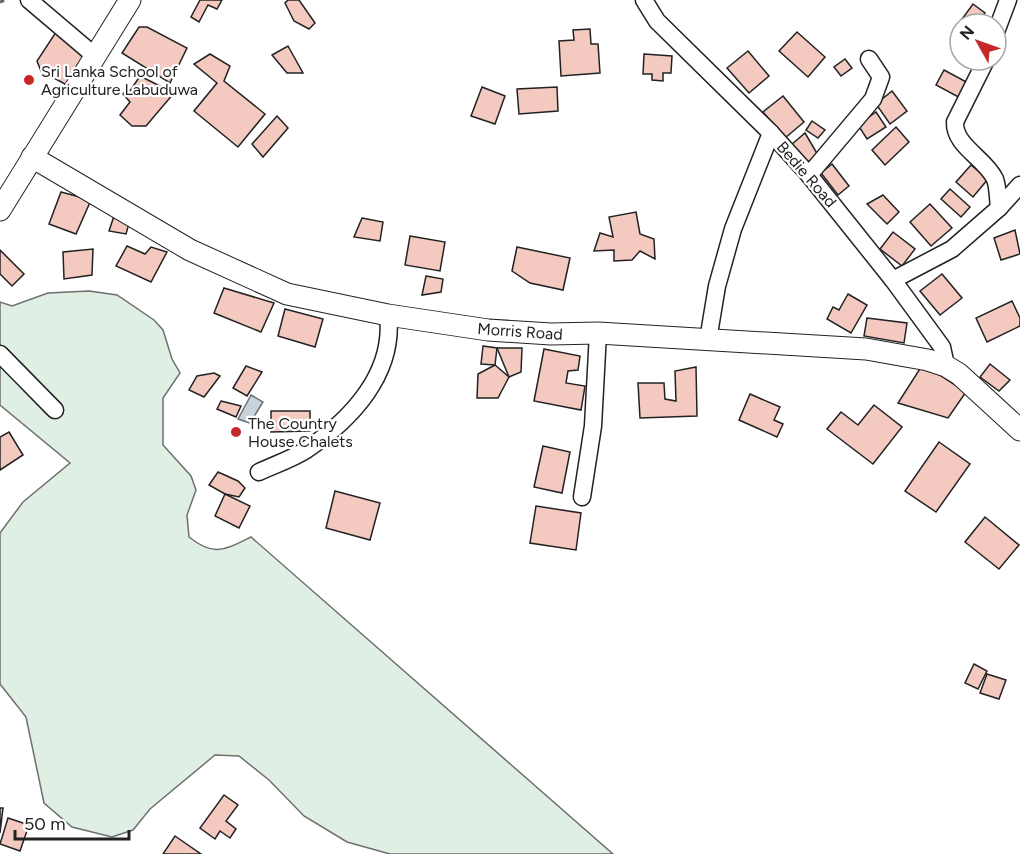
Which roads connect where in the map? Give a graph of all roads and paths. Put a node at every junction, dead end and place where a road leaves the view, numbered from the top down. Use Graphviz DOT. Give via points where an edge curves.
graph roads {
  1 [pos="5,0"];
  2 [pos="29,0"];
  3 [pos="130,0"];
  4 [pos="644,0"];
  5 [pos="0,2"];
  6 [pos="95,56"];
  7 [pos="869,59"];
  8 [pos="980,72"];
  9 [pos="771,133"];
  10 [pos="32,157"];
  11 [pos="809,175"];
  12 [pos="1020,185"];
  13 [pos="999,208"];
  14 [pos="0,210"];
  15 [pos="893,279"];
  16 [pos="388,315"];
  17 [pos="598,333"];
  18 [pos="708,339"];
  19 [pos="0,354"];
  20 [pos="946,366"];
  21 [pos="55,410"];
  22 [pos="1020,430"];
  23 [pos="259,472"];
  24 [pos="582,497"];
  1 -- 5 [label="path"];
  2 -- 6 [label="street"];
  3 -- 6 [label="main road"];
  4 -- 9 [label="street, Bedie Road" via="657,21"];
  6 -- 10 [label="main road"];
  7 -- 11 [label="street" via="882,77 873,99"];
  8 -- 13 [label="street" via="955,122 954,132 982,159 995,180"];
  9 -- 11 [label="street, Bedie Road"];
  9 -- 18 [label="street" via="733,229"];
  10 -- 14 [label="main road"];
  10 -- 16 [label="main road, Morris Road" via="225,268 287,294"];
  11 -- 15 [label="street, Bedie Road"];
  12 -- 13 [label="street"];
  13 -- 15 [label="street" via="952,249"];
  15 -- 20 [label="street, Bedie Road" via="942,347"];
  16 -- 17 [label="main road, Morris Road" via="488,330"];
  16 -- 23 [label="street" via="384,362 372,389 305,450"];
  17 -- 18 [label="main road, Morris Road"];
  17 -- 24 [label="street" via="593,426"];
  18 -- 20 [label="main road, Morris Road" via="866,349"];
  19 -- 21 [label="street"];
  20 -- 22 [label="main road, Morris Road"];
}
